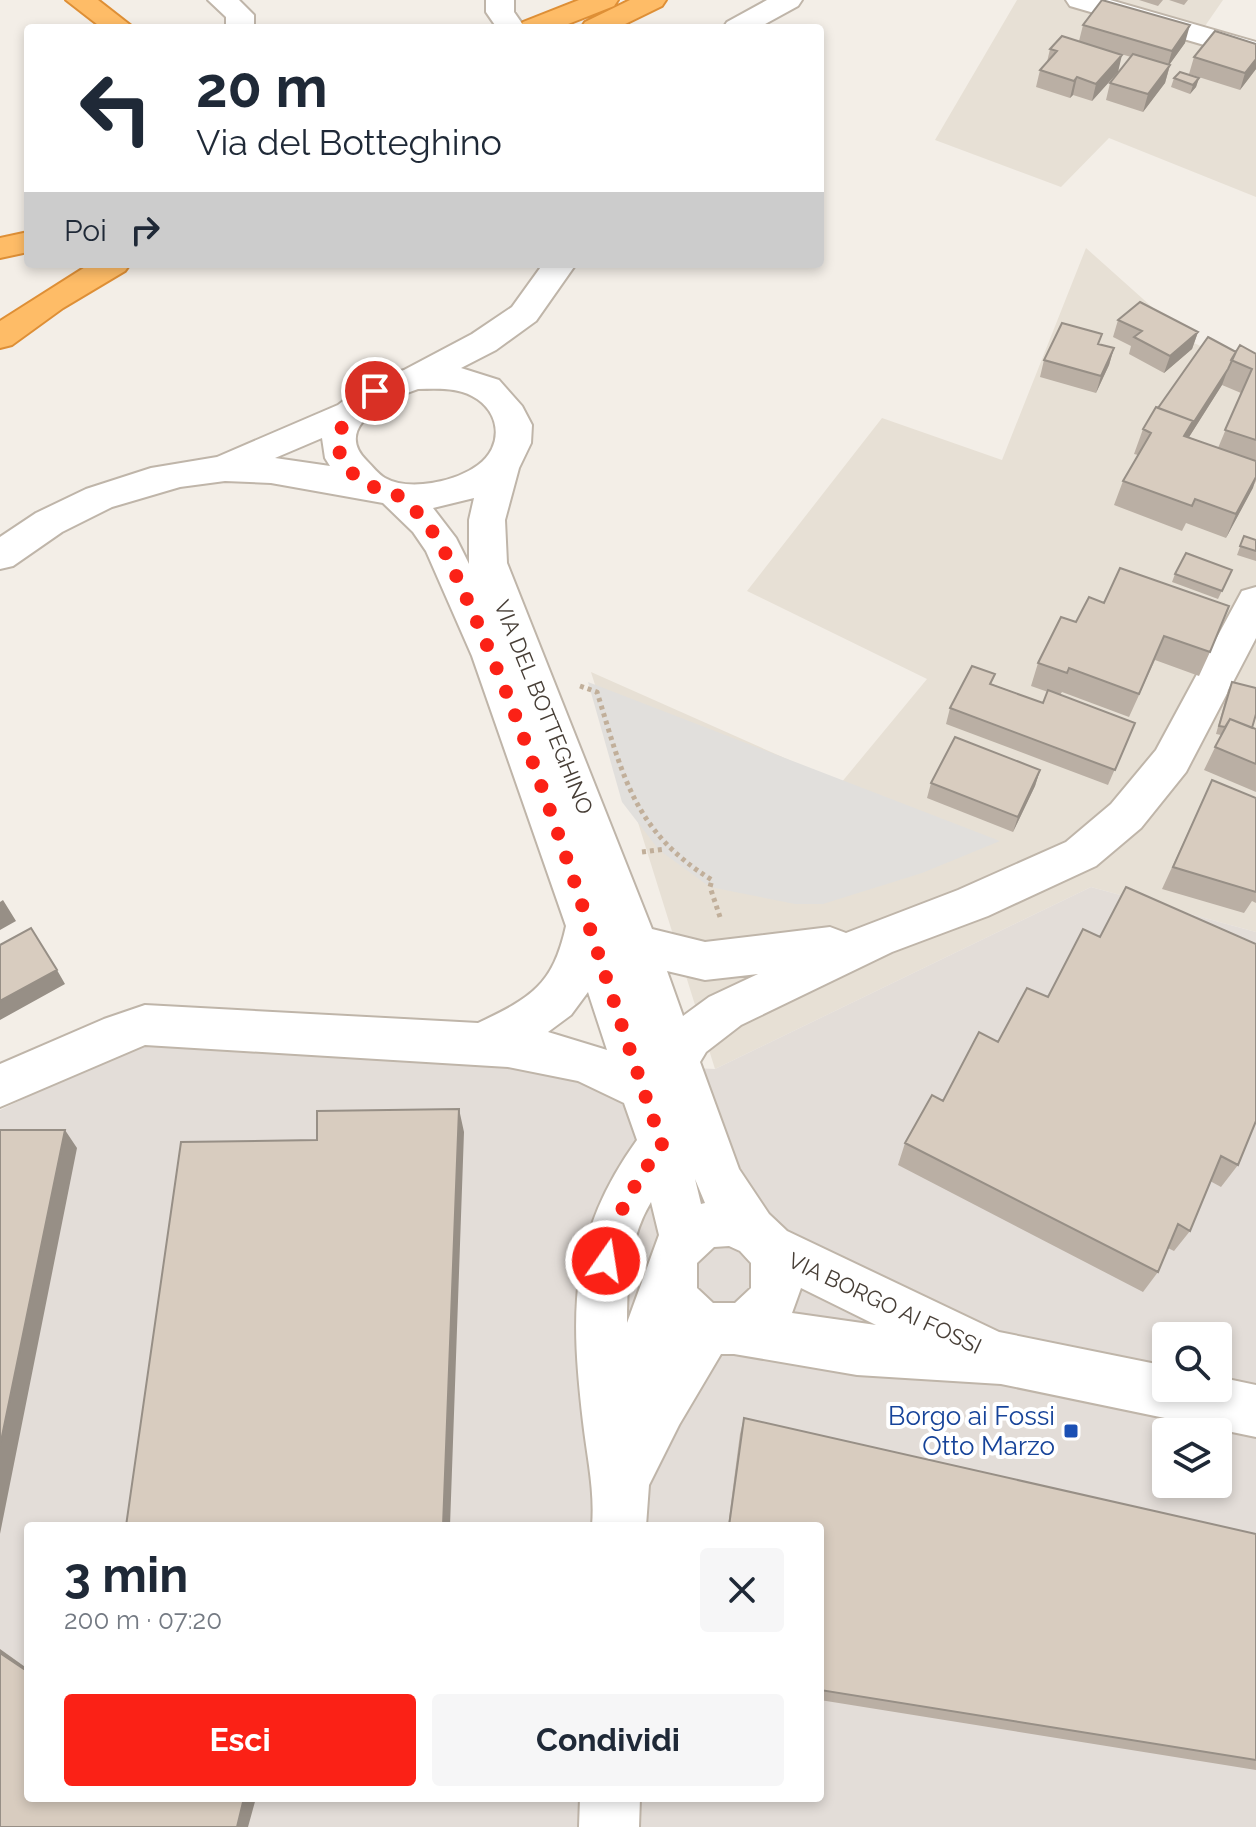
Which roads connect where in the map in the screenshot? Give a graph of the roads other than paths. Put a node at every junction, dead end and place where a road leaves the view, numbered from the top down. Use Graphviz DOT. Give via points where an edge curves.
graph roads {
  1 [pos="80,0"];
  2 [pos="222,0"];
  3 [pos="652,0"];
  4 [pos="788,0"];
  5 [pos="1080,0"];
  6 [pos="599,10"];
  7 [pos="514,18"];
  8 [pos="114,24"];
  9 [pos="240,24"];
  10 [pos="566,24"];
  11 [pos="744,24"];
  12 [pos="1256,51"];
  13 [pos="24,230"];
  14 [pos="0,236"];
  15 [pos="24,243"];
  16 [pos="0,248"];
  17 [pos="107,268"];
  18 [pos="557,268"];
  19 [pos="524,314"];
  20 [pos="0,337"];
  21 [pos="414,378"];
  22 [pos="508,409"];
  23 [pos="347,414"];
  24 [pos="501,466"];
  25 [pos="214,470"];
  26 [pos="383,490"];
  27 [pos="0,556"];
  28 [pos="1256,601"];
  29 [pos="589,923"];
  30 [pos="876,939"];
  31 [pos="636,944"];
  32 [pos="481,1043"];
  33 [pos="676,1059"];
  34 [pos="0,1086"];
  35 [pos="643,1089"];
  36 [pos="662,1144"];
  37 [pos="761,1240"];
  38 [pos="677,1259"];
  39 [pos="722,1328"];
  40 [pos="1001,1358"];
  41 [pos="1256,1411"];
  42 [pos="619,1509"];
  43 [pos="610,1802"];
  44 [pos="609,1827"];
  1 -- 8 [label="highway"];
  2 -- 9 [label="street" via="240,15"];
  3 -- 6 [label="highway"];
  4 -- 11 [label="street"];
  5 -- 12 [label="street"];
  6 -- 7 [label="highway"];
  6 -- 10 [label="highway"];
  13 -- 14 [label="highway"];
  15 -- 16 [label="highway"];
  17 -- 20 [label="highway"];
  18 -- 19 [label="street"];
  19 -- 21 [label="street" via="484,342"];
  19 -- 22 [label="street, VIA DEL BOTTEGHINO" via="509,360"];
  21 -- 22 [label="street" via="470,382"];
  21 -- 23 [label="street" via="375,391"];
  22 -- 24 [label="street, VIA DEL BOTTEGHINO" via="515,438"];
  23 -- 25 [label="street"];
  23 -- 26 [label="street, VIA DEL BOTTEGHINO" via="340,429 340,453 350,471"];
  24 -- 26 [label="street" via="454,492 432,496"];
  24 -- 31 [label="street, VIA DEL BOTTEGHINO" via="487,520 488,563"];
  25 -- 26 [label="street" via="275,472"];
  25 -- 27 [label="street" via="95,497"];
  26 -- 29 [label="street, VIA DEL BOTTEGHINO" via="426,523 443,547 492,656"];
  28 -- 30 [label="street" via="1171,761 1126,816 1081,854"];
  29 -- 32 [label="street" via="582,960 566,991 527,1022"];
  29 -- 35 [label="street, VIA DEL BOTTEGHINO"];
  30 -- 31 [label="street" via="705,961"];
  30 -- 33 [label="street" via="725,1011 690,1038"];
  31 -- 33 [label="street, VIA DEL BOTTEGHINO"];
  32 -- 34 [label="street" via="145,1025"];
  32 -- 35 [label="street" via="583,1060"];
  33 -- 37 [label="street, VIA DEL BOTTEGHINO" via="721,1184"];
  35 -- 36 [label="street, VIA DEL BOTTEGHINO"];
  36 -- 38 [label="street, VIA DEL BOTTEGHINO"];
  36 -- 42 [label="street" via="622,1206 606,1261 603,1380"];
  37 -- 38 [label="street" via="729,1225 709,1226"];
  37 -- 39 [label="street" via="778,1267 773,1301 756,1320"];
  37 -- 40 [label="street, VIA BORGO AI FOSSI"];
  38 -- 39 [label="street" via="683,1309"];
  38 -- 42 [label="street" via="629,1395"];
  39 -- 40 [label="street, VIA BORGO AI FOSSI" via="857,1349"];
  39 -- 42 [label="street" via="660,1406"];
  40 -- 41 [label="street, VIA BORGO AI FOSSI"];
  43 -- 44 [label="street"];
}
